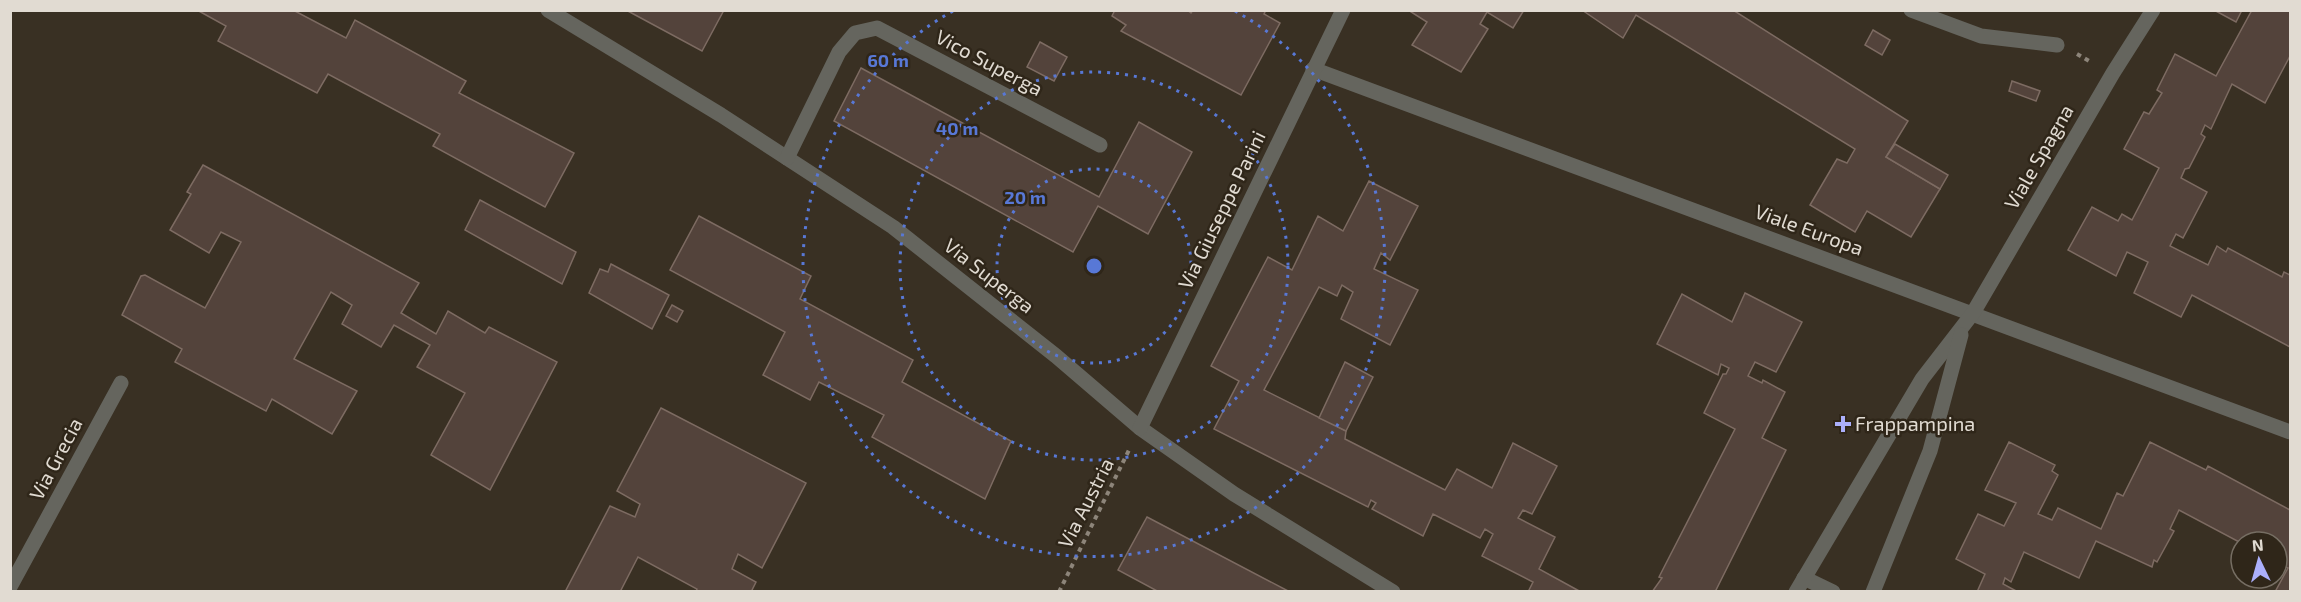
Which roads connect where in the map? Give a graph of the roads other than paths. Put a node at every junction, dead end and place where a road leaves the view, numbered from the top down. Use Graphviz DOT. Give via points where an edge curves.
graph roads {
  1 [pos="548,10"];
  2 [pos="1342,10"];
  3 [pos="1911,10"];
  4 [pos="2153,10"];
  5 [pos="2057,45"];
  6 [pos="1313,69"];
  7 [pos="1100,145"];
  8 [pos="787,158"];
  9 [pos="1973,313"];
  10 [pos="1964,326"];
  11 [pos="121,383"];
  12 [pos="1140,428"];
  13 [pos="2290,432"];
  14 [pos="1800,585"];
  15 [pos="10,587"];
  16 [pos="1393,591"];
  17 [pos="1833,591"];
  18 [pos="1873,591"];
  1 -- 8 [label="street, Via Superga"];
  2 -- 6 [label="street, Via Giuseppe Parini"];
  3 -- 5 [label="street" via="1981,36"];
  4 -- 9 [label="street, Viale Spagna"];
  6 -- 9 [label="street, Viale Europa"];
  6 -- 12 [label="street, Via Giuseppe Parini"];
  7 -- 8 [label="street, Vico Superga" via="878,28 855,33 839,52"];
  8 -- 12 [label="street, Via Superga" via="893,227"];
  9 -- 10 [label="street, Viale Spagna"];
  9 -- 13 [label="street, Viale Europa"];
  10 -- 14 [label="street, Viale Spagna" via="1922,380"];
  10 -- 18 [label="street, Viale Spagna" via="1930,451"];
  11 -- 15 [label="street, Via Grecia"];
  12 -- 16 [label="street, Via Superga" via="1234,494"];
  14 -- 17 [label="street, Viale Spagna"];
}
